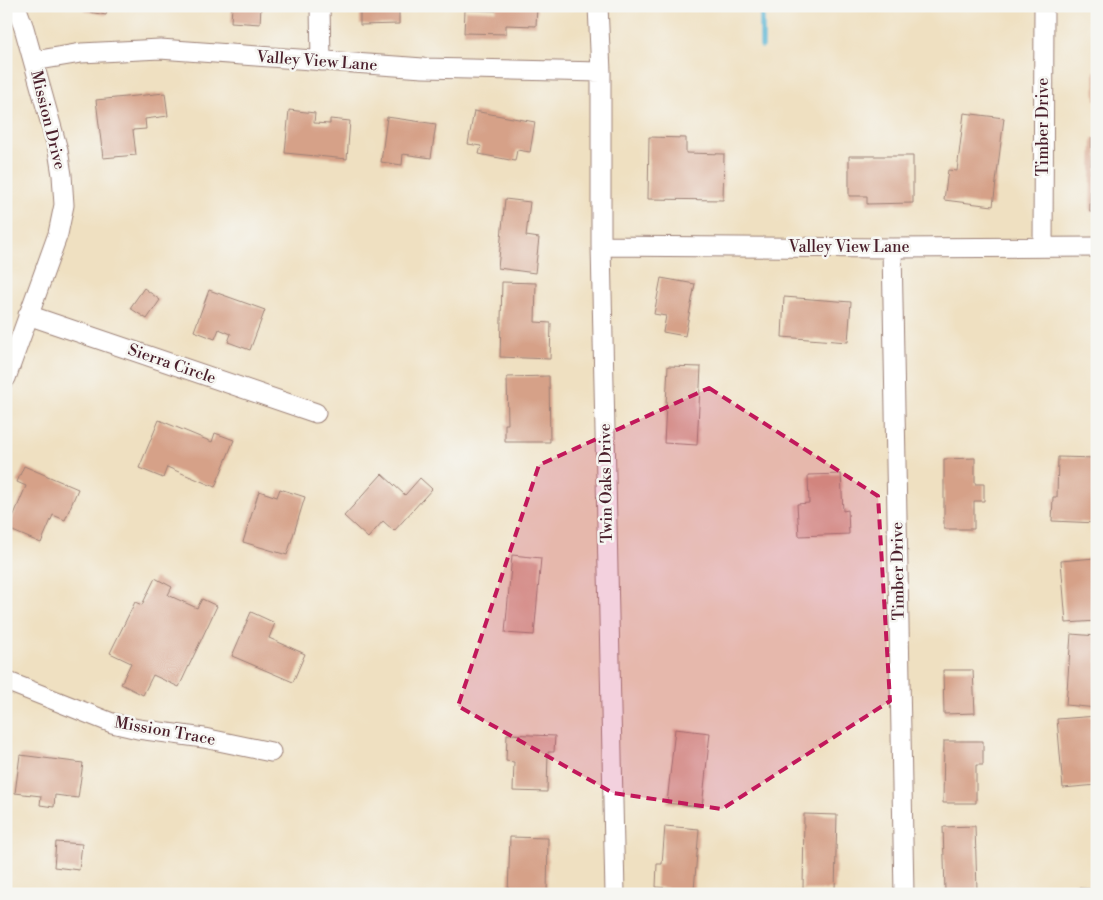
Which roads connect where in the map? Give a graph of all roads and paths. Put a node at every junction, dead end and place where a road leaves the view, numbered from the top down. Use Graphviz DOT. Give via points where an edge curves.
graph roads {
  1 [pos="16,6"];
  2 [pos="320,6"];
  3 [pos="598,6"];
  4 [pos="1044,6"];
  5 [pos="34,61"];
  6 [pos="321,61"];
  7 [pos="601,72"];
  8 [pos="601,246"];
  9 [pos="1097,247"];
  10 [pos="892,248"];
  11 [pos="1043,248"];
  12 [pos="28,315"];
  13 [pos="6,378"];
  14 [pos="316,413"];
  15 [pos="6,682"];
  16 [pos="271,752"];
  17 [pos="615,894"];
  18 [pos="904,894"];
  1 -- 5 [label="street, Mission Drive"];
  2 -- 6 [label="street"];
  3 -- 7 [label="street, Twin Oaks Drive"];
  4 -- 11 [label="street, Timber Drive"];
  5 -- 6 [label="street, Valley View Lane" via="81,53 160,50"];
  5 -- 12 [label="street, Mission Drive" via="58,150 64,205 58,234"];
  6 -- 7 [label="street, Valley View Lane" via="423,68"];
  7 -- 8 [label="street, Twin Oaks Drive"];
  8 -- 10 [label="street, Valley View Lane"];
  8 -- 17 [label="street, Twin Oaks Drive"];
  9 -- 11 [label="street, Valley View Lane"];
  10 -- 11 [label="street, Valley View Lane"];
  10 -- 18 [label="street, Timber Drive"];
  12 -- 13 [label="street, Mission Drive"];
  12 -- 14 [label="street, Sierra Circle"];
  15 -- 16 [label="street, Mission Trace" via="112,723"];
}
